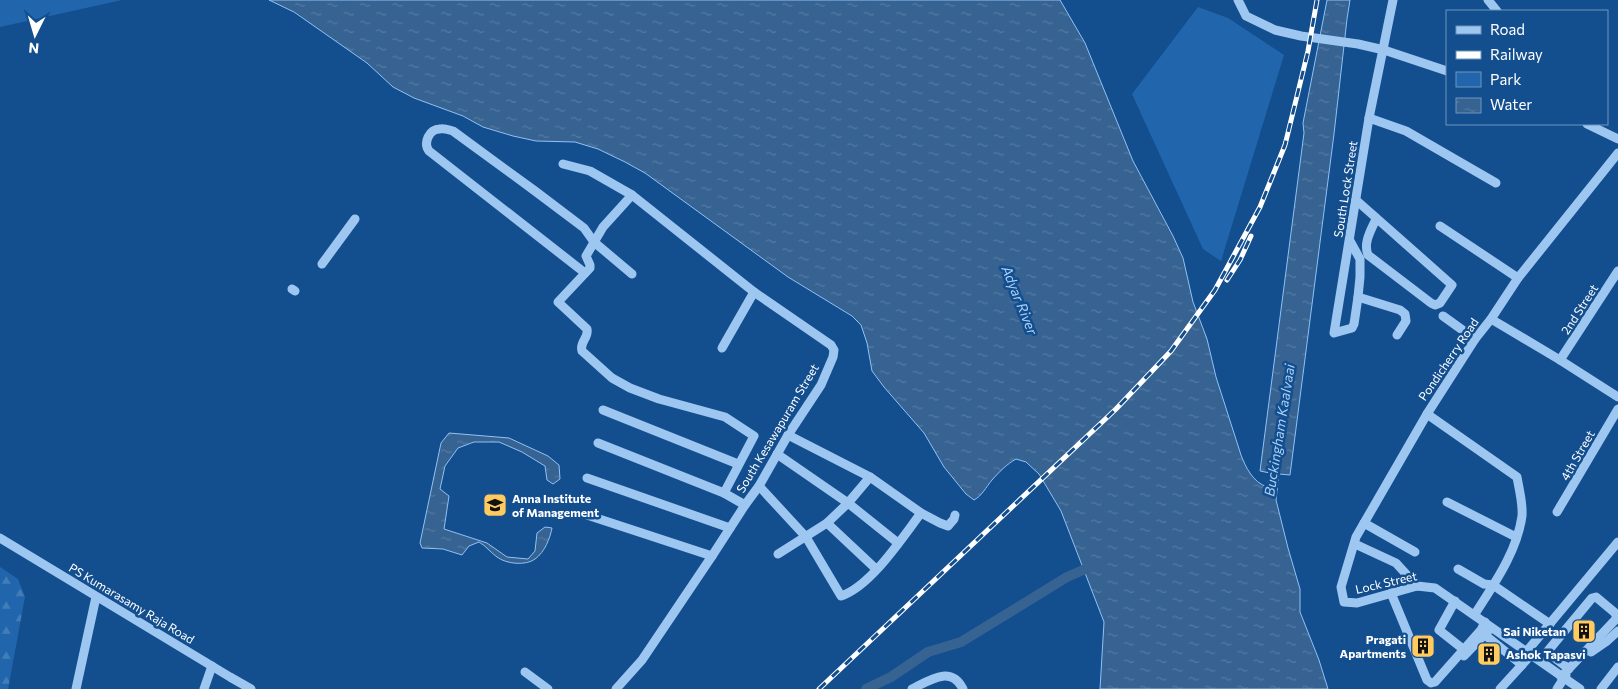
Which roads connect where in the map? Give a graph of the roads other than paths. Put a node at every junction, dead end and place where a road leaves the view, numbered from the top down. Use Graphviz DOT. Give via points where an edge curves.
graph roads {
  1 [pos="1238,0"];
  2 [pos="1393,0"];
  3 [pos="1488,0"];
  4 [pos="1496,10"];
  5 [pos="1384,50"];
  6 [pos="1446,72"];
  7 [pos="1369,118"];
  8 [pos="1589,125"];
  9 [pos="1618,139"];
  10 [pos="1618,153"];
  11 [pos="563,164"];
  12 [pos="1496,183"];
  13 [pos="632,195"];
  14 [pos="1356,200"];
  15 [pos="355,219"];
  16 [pos="1376,219"];
  17 [pos="1440,226"];
  18 [pos="1350,241"];
  19 [pos="594,242"];
  20 [pos="322,264"];
  21 [pos="1618,271"];
  22 [pos="585,273"];
  23 [pos="632,274"];
  24 [pos="1518,278"];
  25 [pos="754,292"];
  26 [pos="1358,298"];
  27 [pos="1443,316"];
  28 [pos="1491,319"];
  29 [pos="1397,335"];
  30 [pos="1473,337"];
  31 [pos="722,348"];
  32 [pos="1560,360"];
  33 [pos="1618,397"];
  34 [pos="1618,409"];
  35 [pos="603,410"];
  36 [pos="1427,414"];
  37 [pos="788,435"];
  38 [pos="598,443"];
  39 [pos="778,454"];
  40 [pos="738,464"];
  41 [pos="870,477"];
  42 [pos="587,478"];
  43 [pos="759,486"];
  44 [pos="724,493"];
  45 [pos="1447,502"];
  46 [pos="848,503"];
  47 [pos="745,505"];
  48 [pos="1557,512"];
  49 [pos="921,513"];
  50 [pos="587,514"];
  51 [pos="955,515"];
  52 [pos="827,523"];
  53 [pos="1364,523"];
  54 [pos="730,528"];
  55 [pos="806,537"];
  56 [pos="1516,537"];
  57 [pos="0,538"];
  58 [pos="1618,542"];
  59 [pos="898,543"];
  60 [pos="1355,544"];
  61 [pos="1414,552"];
  62 [pos="778,554"];
  63 [pos="712,556"];
  64 [pos="876,569"];
  65 [pos="1458,569"];
  66 [pos="1493,585"];
  67 [pos="1417,586"];
  68 [pos="1391,593"];
  69 [pos="96,597"];
  70 [pos="1454,601"];
  71 [pos="1344,602"];
  72 [pos="1475,614"];
  73 [pos="1550,624"];
  74 [pos="1487,628"];
  75 [pos="1618,631"];
  76 [pos="1463,649"];
  77 [pos="1547,652"];
  78 [pos="1531,654"];
  79 [pos="1522,665"];
  80 [pos="212,666"];
  81 [pos="1618,667"];
  82 [pos="1569,669"];
  83 [pos="525,672"];
  84 [pos="1562,677"];
  85 [pos="236,685"];
  86 [pos="76,689"];
  87 [pos="204,689"];
  88 [pos="252,689"];
  89 [pos="548,689"];
  90 [pos="616,689"];
  91 [pos="912,689"];
  92 [pos="963,689"];
  93 [pos="1432,689"];
  94 [pos="1500,689"];
  95 [pos="1557,689"];
  96 [pos="1580,689"];
  97 [pos="1601,689"];
  1 -- 5 [label="street" via="1246,16 1275,30"];
  2 -- 5 [label="street, South Lock Street"];
  3 -- 4 [label="street"];
  5 -- 6 [label="street"];
  5 -- 7 [label="street, South Lock Street"];
  7 -- 12 [label="street" via="1406,131"];
  7 -- 14 [label="street, South Lock Street"];
  8 -- 9 [label="street"];
  10 -- 24 [label="street, Pondicherry Road"];
  11 -- 13 [label="street, South Kesawapuram Street" via="590,171"];
  13 -- 19 [label="street"];
  13 -- 25 [label="street, South Kesawapuram Street"];
  14 -- 16 [label="street"];
  14 -- 18 [label="street, South Lock Street"];
  15 -- 20 [label="street"];
  16 -- 16 [label="street" via="1366,244 1368,255 1431,303 1440,303 1452,285"];
  17 -- 24 [label="street"];
  18 -- 26 [label="street" via="1360,259"];
  18 -- 26 [label="street, South Lock Street" via="1334,333 1352,328"];
  19 -- 22 [label="street" via="586,256 590,268"];
  19 -- 22 [label="street" via="584,228 453,131 439,128 427,138 426,148 429,151"];
  19 -- 23 [label="street"];
  21 -- 32 [label="street, 2nd Street"];
  22 -- 40 [label="street" via="558,302 587,329 582,351 612,378 630,388 725,417 754,436"];
  24 -- 28 [label="street, Pondicherry Road"];
  25 -- 31 [label="street"];
  25 -- 37 [label="street, South Kesawapuram Street" via="834,350 821,384"];
  26 -- 29 [label="street" via="1405,314 1406,321"];
  27 -- 30 [label="street"];
  28 -- 30 [label="street, Pondicherry Road"];
  28 -- 32 [label="street"];
  30 -- 36 [label="street, Pondicherry Road"];
  32 -- 33 [label="street"];
  34 -- 48 [label="street, 4th Street"];
  35 -- 40 [label="street"];
  36 -- 53 [label="street, Pondicherry Road"];
  36 -- 56 [label="street" via="1517,477 1522,515"];
  37 -- 39 [label="street, South Kesawapuram Street"];
  37 -- 41 [label="street"];
  38 -- 44 [label="street"];
  39 -- 43 [label="street, South Kesawapuram Street"];
  39 -- 46 [label="street"];
  40 -- 44 [label="street"];
  41 -- 46 [label="street"];
  41 -- 49 [label="street"];
  42 -- 54 [label="street"];
  43 -- 47 [label="street, South Kesawapuram Street"];
  43 -- 55 [label="street"];
  44 -- 47 [label="street"];
  45 -- 56 [label="street"];
  46 -- 52 [label="street"];
  46 -- 59 [label="street"];
  47 -- 54 [label="street, South Kesawapuram Street"];
  49 -- 51 [label="street" via="945,526 951,524"];
  49 -- 59 [label="street"];
  50 -- 63 [label="street"];
  52 -- 55 [label="street"];
  52 -- 64 [label="street"];
  53 -- 60 [label="street, Pondicherry Road"];
  53 -- 61 [label="street"];
  54 -- 63 [label="street, South Kesawapuram Street"];
  55 -- 62 [label="street"];
  55 -- 64 [label="street" via="841,596 857,588"];
  56 -- 66 [label="street" via="1506,564"];
  57 -- 69 [label="street, PS Kumarasamy Raja Road"];
  58 -- 73 [label="street"];
  59 -- 64 [label="street"];
  60 -- 67 [label="street" via="1396,562"];
  60 -- 71 [label="street, Pondicherry Road" via="1341,587"];
  63 -- 90 [label="street, South Kesawapuram Street" via="642,660"];
  65 -- 66 [label="street" via="1484,584"];
  66 -- 72 [label="street"];
  66 -- 73 [label="street"];
  67 -- 68 [label="street, Lock Street"];
  67 -- 70 [label="street, Lock Street" via="1435,588"];
  68 -- 71 [label="street, Lock Street" via="1357,603"];
  68 -- 76 [label="street" via="1427,680 1435,682"];
  69 -- 80 [label="street, PS Kumarasamy Raja Road"];
  69 -- 86 [label="street"];
  70 -- 72 [label="street, Lock Street"];
  70 -- 76 [label="street" via="1439,630"];
  72 -- 74 [label="street, Lock Street"];
  73 -- 78 [label="street"];
  74 -- 76 [label="street"];
  74 -- 78 [label="street, Lock Street"];
  74 -- 79 [label="street"];
  74 -- 93 [label="street"];
  75 -- 84 [label="street"];
  77 -- 78 [label="street"];
  77 -- 82 [label="street"];
  77 -- 82 [label="street" via="1592,598 1600,600 1614,612 1615,620"];
  78 -- 79 [label="street"];
  78 -- 84 [label="street, Lock Street"];
  79 -- 94 [label="street"];
  80 -- 85 [label="street, PS Kumarasamy Raja Road"];
  80 -- 87 [label="street"];
  81 -- 97 [label="street"];
  82 -- 84 [label="street"];
  83 -- 89 [label="street"];
  84 -- 95 [label="street"];
  84 -- 96 [label="street, Lock Street"];
  85 -- 88 [label="street, PS Kumarasamy Raja Road"];
  91 -- 92 [label="street" via="941,676 949,676 957,680"];
}
